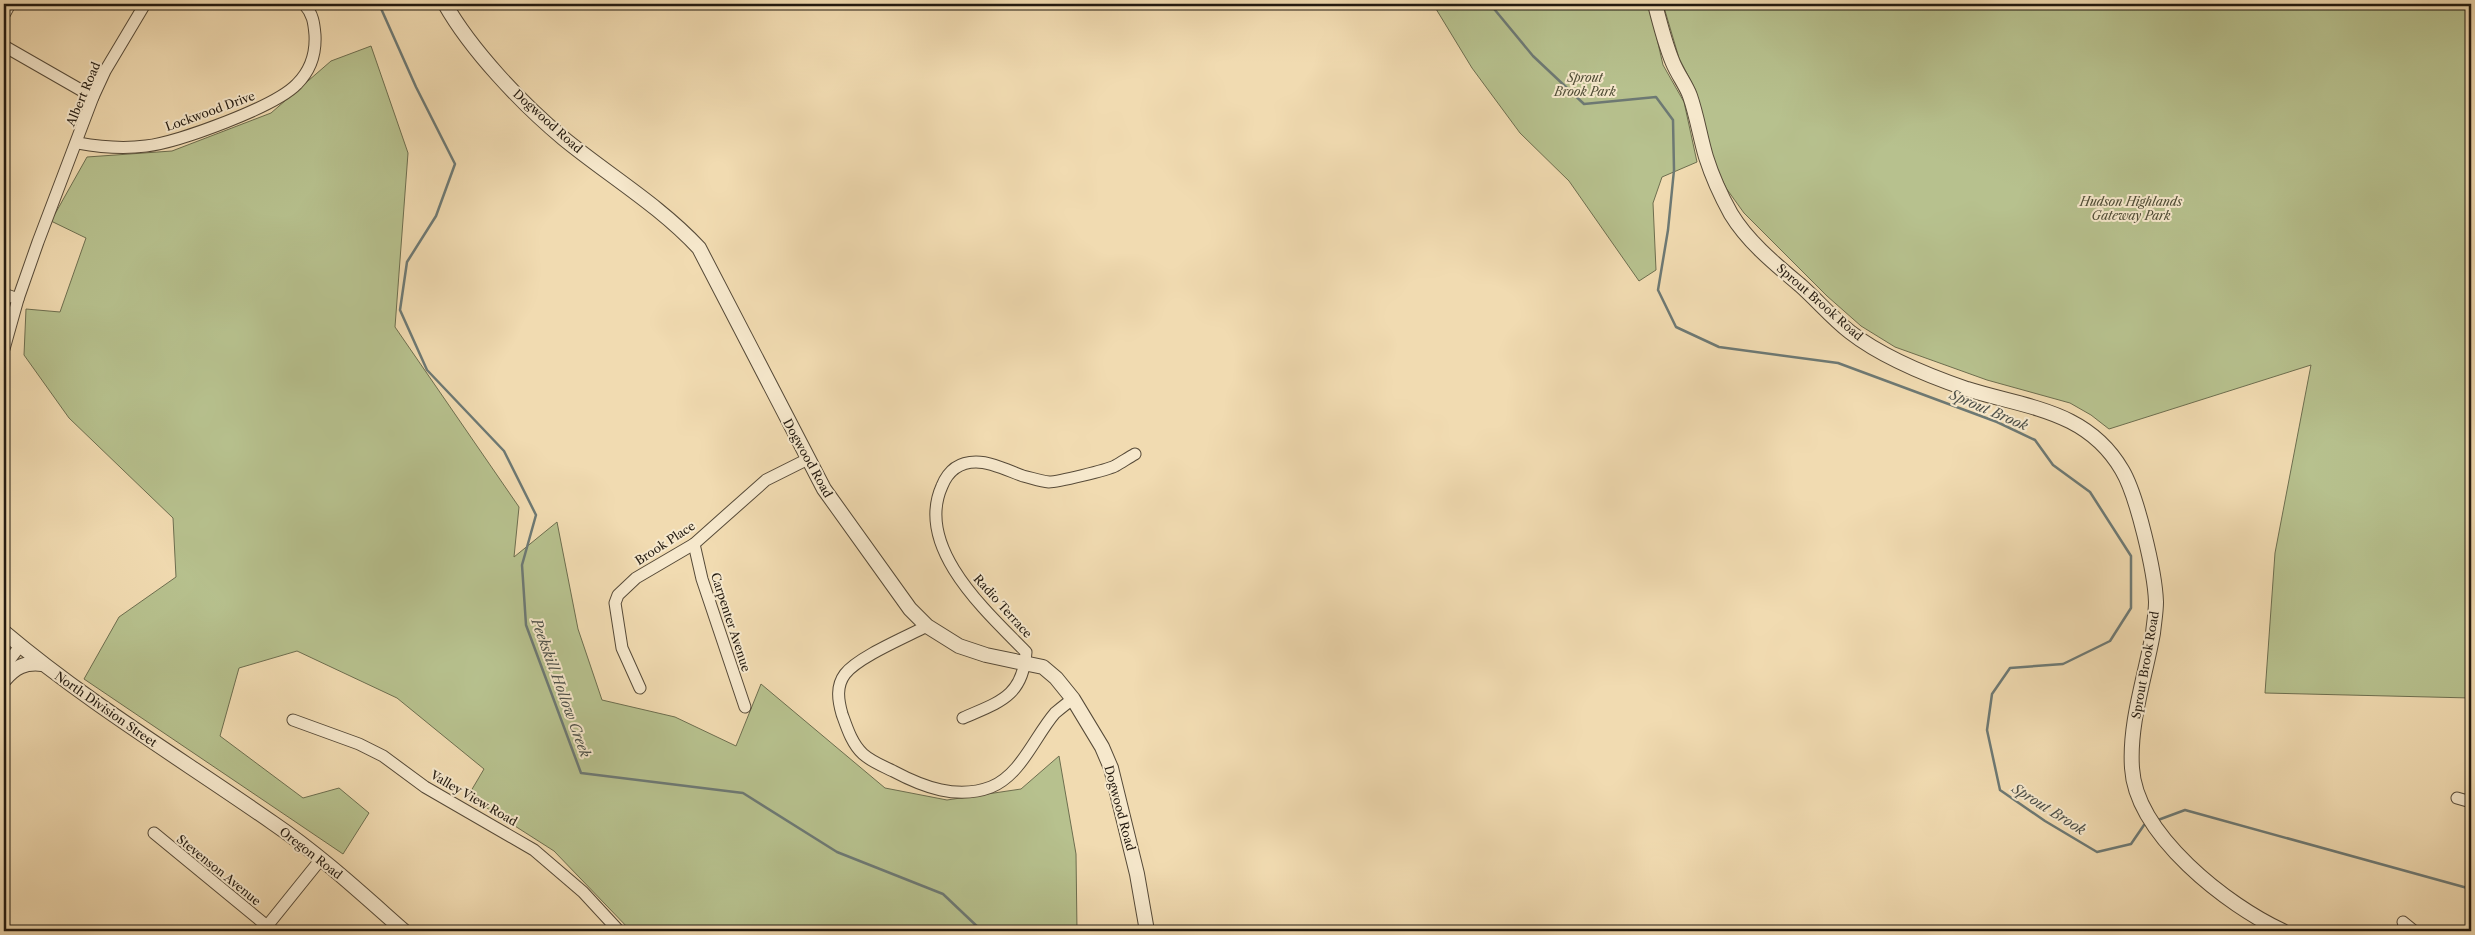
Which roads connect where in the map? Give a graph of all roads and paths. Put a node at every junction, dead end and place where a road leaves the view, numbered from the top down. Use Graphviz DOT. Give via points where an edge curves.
graph roads {
  1 [pos="10,4"];
  2 [pos="145,4"];
  3 [pos="304,4"];
  4 [pos="445,4"];
  5 [pos="1655,4"];
  6 [pos="4,15"];
  7 [pos="4,46"];
  8 [pos="93,97"];
  9 [pos="78,144"];
  10 [pos="4,294"];
  11 [pos="18,299"];
  12 [pos="4,349"];
  13 [pos="1135,454"];
  14 [pos="808,460"];
  15 [pos="694,544"];
  16 [pos="927,626"];
  17 [pos="4,632"];
  18 [pos="20,646"];
  19 [pos="1025,662"];
  20 [pos="42,664"];
  21 [pos="4,674"];
  22 [pos="4,680"];
  23 [pos="640,688"];
  24 [pos="1073,699"];
  25 [pos="745,707"];
  26 [pos="963,718"];
  27 [pos="293,720"];
  28 [pos="212,781"];
  29 [pos="2457,798"];
  30 [pos="2471,802"];
  31 [pos="154,833"];
  32 [pos="321,858"];
  33 [pos="2403,922"];
  34 [pos="265,929"];
  35 [pos="404,931"];
  36 [pos="619,931"];
  37 [pos="1146,931"];
  38 [pos="2283,931"];
  39 [pos="2414,931"];
  1 -- 6 [label="street"];
  2 -- 8 [label="street, Albert Road"];
  3 -- 9 [label="street, Lockwood Drive" via="314,23 314,57 296,85 280,96 262,107 174,140 146,146 108,148"];
  4 -- 14 [label="street, Dogwood Road" via="483,57 562,137 678,224 700,248"];
  5 -- 38 [label="street, Sprout Brook Road" via="1674,67 1689,93 1715,183 1746,235 1849,331 1875,348 1919,371 1967,389 2068,420 2100,439 2124,473 2139,517 2156,602 2133,733 2132,771 2136,788 2152,821 2171,847 2216,891"];
  7 -- 8 [label="street"];
  8 -- 9 [label="street, Albert Road"];
  9 -- 11 [label="street"];
  10 -- 11 [label="street"];
  11 -- 12 [label="street"];
  13 -- 19 [label="street, Radio Terrace" via="1114,466 1051,482 975,462 958,466 948,473 936,505 939,539 951,565 976,600 1026,652"];
  14 -- 15 [label="street, Brook Place" via="766,480"];
  14 -- 16 [label="street, Dogwood Road" via="824,489 910,609"];
  15 -- 23 [label="street, Brook Place" via="636,578 618,594 615,603 622,648"];
  15 -- 25 [label="street, Carpenter Avenue"];
  16 -- 19 [label="street, Dogwood Road" via="972,652"];
  16 -- 24 [label="street" via="858,662 846,673 838,693 847,729 856,746 875,762 912,781 951,793 991,787 1016,767 1056,713"];
  17 -- 18 [label="street, North Division Street"];
  18 -- 20 [label="street, North Division Street"];
  18 -- 21 [label="street"];
  19 -- 24 [label="street, Dogwood Road" via="1048,670"];
  19 -- 26 [label="street" via="1017,685 1005,700"];
  20 -- 22 [label="street" via="28,662"];
  20 -- 28 [label="street, North Division Street"];
  24 -- 37 [label="street, Dogwood Road" via="1111,768 1137,874"];
  27 -- 36 [label="street, Valley View Road" via="383,756 426,787 534,850 564,874"];
  28 -- 32 [label="street, Oregon Road"];
  29 -- 30 [label="street"];
  31 -- 34 [label="street, Stevenson Avenue"];
  32 -- 34 [label="street"];
  32 -- 35 [label="street, Oregon Road"];
  33 -- 39 [label="street"];
}
